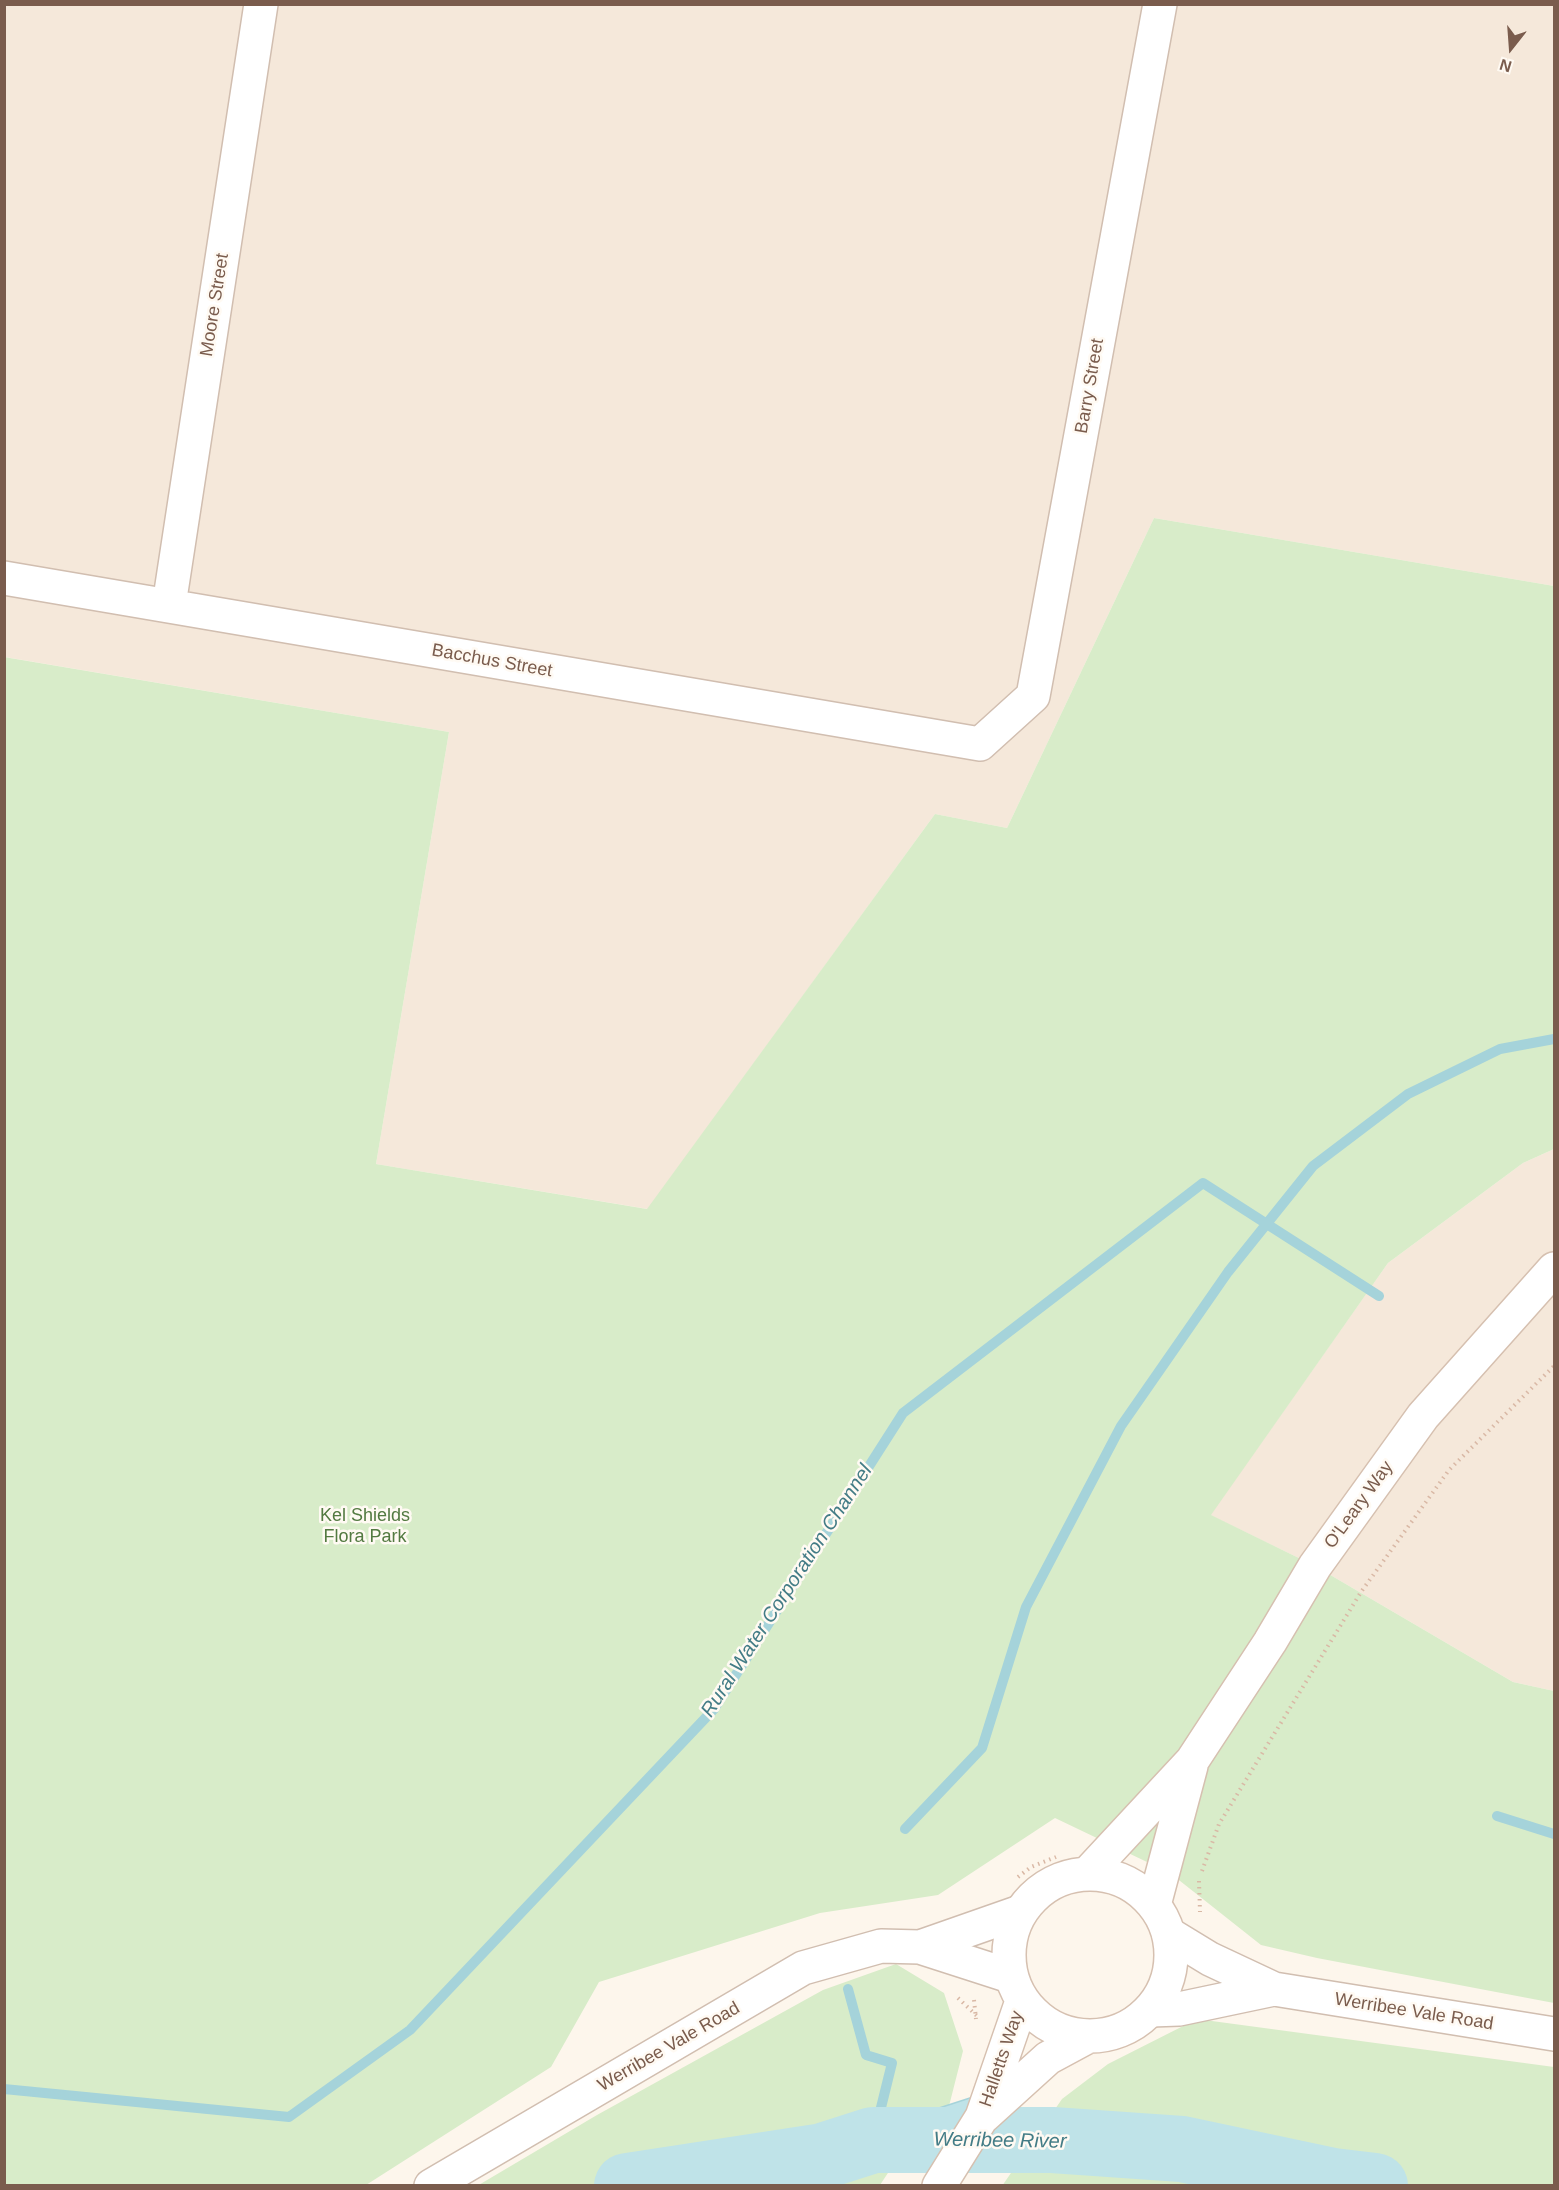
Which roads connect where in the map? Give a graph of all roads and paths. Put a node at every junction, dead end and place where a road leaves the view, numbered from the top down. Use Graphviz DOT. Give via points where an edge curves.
graph roads {
  1 [pos="261,4"];
  2 [pos="1160,4"];
  3 [pos="4,578"];
  4 [pos="169,605"];
  5 [pos="980,744"];
  6 [pos="1554,1269"];
  7 [pos="1554,1366"];
  8 [pos="1192,1761"];
  9 [pos="1088,1873"];
  10 [pos="1154,1905"];
  11 [pos="1020,1912"];
  12 [pos="1169,1934"];
  13 [pos="920,1947"];
  14 [pos="1210,1959"];
  15 [pos="1016,1988"];
  16 [pos="1274,1989"];
  17 [pos="1151,2010"];
  18 [pos="1554,2034"];
  19 [pos="1087,2037"];
  20 [pos="982,2117"];
  21 [pos="431,2186"];
  22 [pos="939,2186"];
  1 -- 4 [label="street, Moore Street"];
  2 -- 5 [label="street, Barry Street" via="1033,696"];
  3 -- 4 [label="street, Bacchus Street"];
  4 -- 5 [label="street, Bacchus Street"];
  6 -- 8 [label="street, O'Leary Way" via="1423,1416 1316,1566"];
  7 -- 14 [label="path" via="1449,1470 1361,1592 1219,1824 1199,1879 1201,1931"];
  8 -- 9 [label="street, O'Leary Way"];
  8 -- 10 [label="street, O'Leary Way"];
  9 -- 10 [label="street" via="1113,1876 1136,1887"];
  9 -- 11 [label="street" via="1049,1884 1032,1896"];
  10 -- 12 [label="street"];
  11 -- 13 [label="street, Werribee Vale Road"];
  11 -- 15 [label="street" via="1007,1954"];
  12 -- 14 [label="street, Werribee Vale Road"];
  12 -- 17 [label="street" via="1171,1961 1166,1987"];
  13 -- 15 [label="street, Werribee Vale Road"];
  13 -- 21 [label="street, Werribee Vale Road" via="881,1946 803,1968"];
  14 -- 16 [label="street, Werribee Vale Road"];
  15 -- 19 [label="street" via="1039,2019 1054,2028"];
  15 -- 20 [label="street, Halletts Way"];
  16 -- 17 [label="street, Werribee Vale Road" via="1179,2009"];
  16 -- 18 [label="street, Werribee Vale Road"];
  17 -- 19 [label="street" via="1132,2025 1111,2034"];
  19 -- 20 [label="street, Halletts Way" via="1047,2058"];
  20 -- 22 [label="street, Halletts Way"];
}
